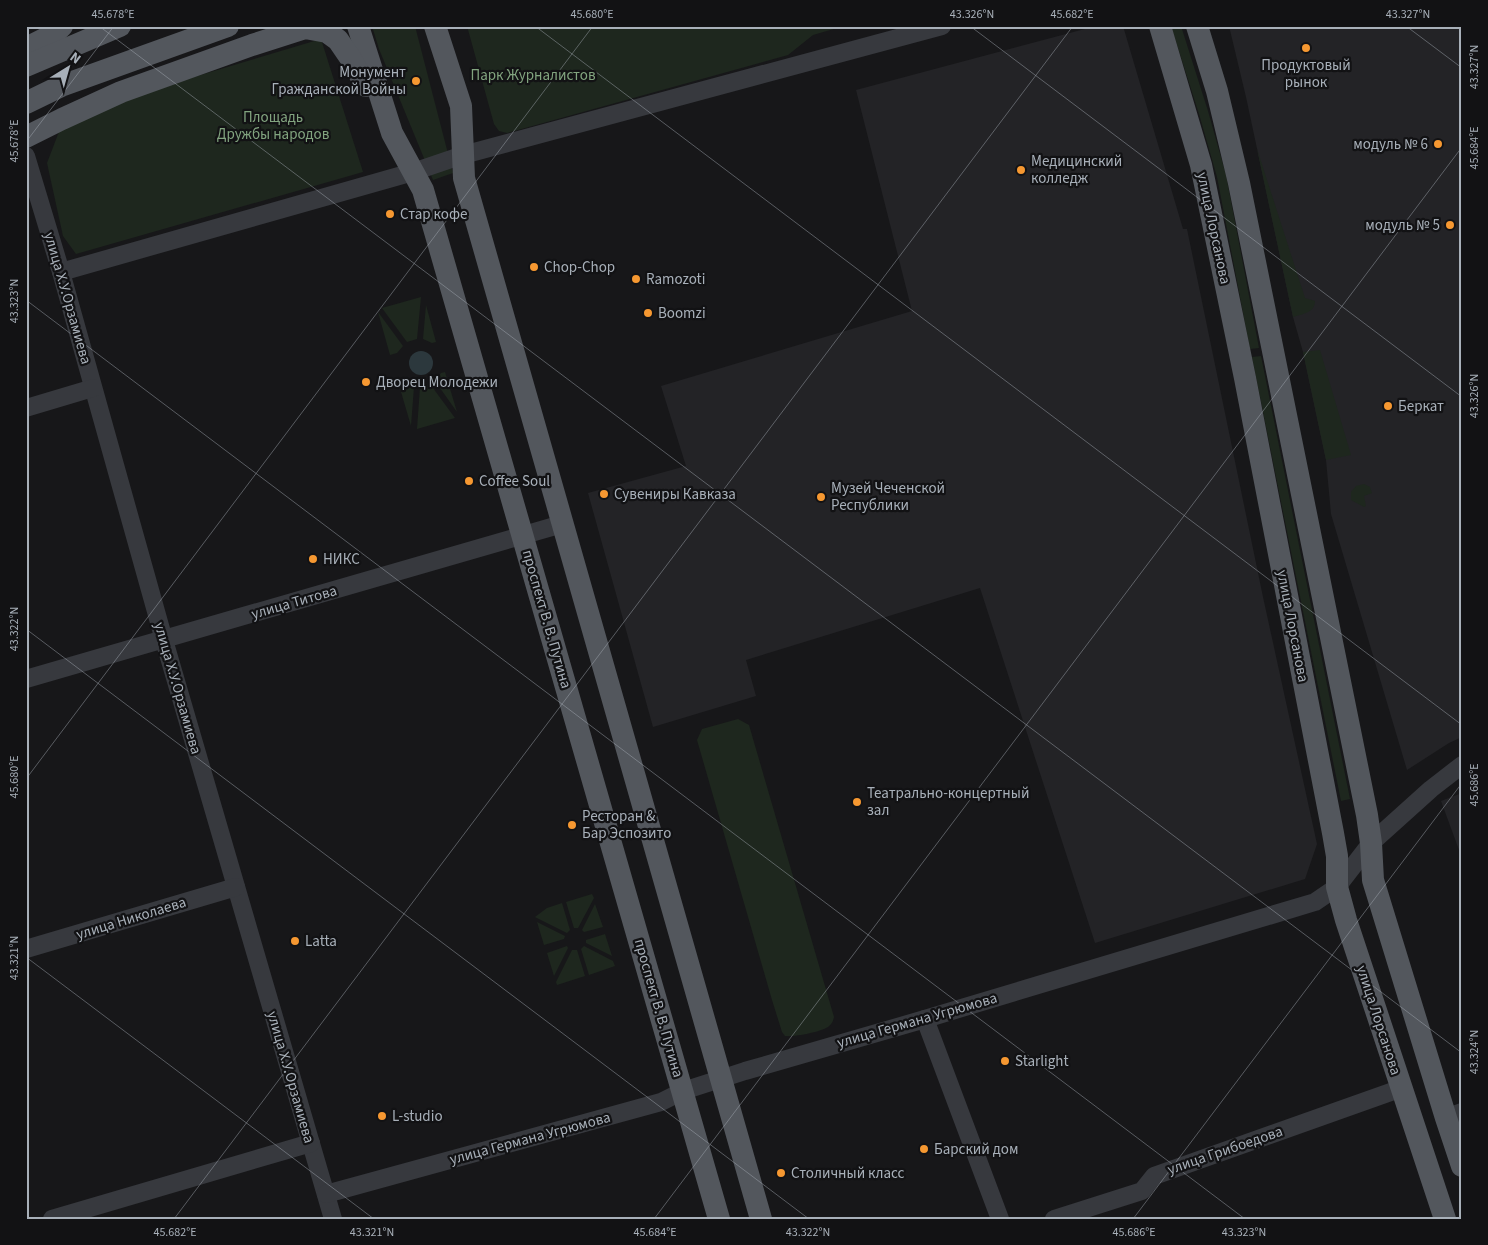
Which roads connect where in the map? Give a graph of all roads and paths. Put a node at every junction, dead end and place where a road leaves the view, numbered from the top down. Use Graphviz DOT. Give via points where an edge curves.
graph roads {
  1 [pos="62,26"];
  2 [pos="120,26"];
  3 [pos="228,26"];
  4 [pos="358,26"];
  5 [pos="435,26"];
  6 [pos="451,26"];
  7 [pos="942,26"];
  8 [pos="1160,26"];
  9 [pos="1197,26"];
  10 [pos="26,48"];
  11 [pos="26,66"];
  12 [pos="451,75"];
  13 [pos="26,103"];
  14 [pos="392,133"];
  15 [pos="26,137"];
  16 [pos="463,155"];
  17 [pos="26,156"];
  18 [pos="413,172"];
  19 [pos="61,272"];
  20 [pos="94,388"];
  21 [pos="26,408"];
  22 [pos="562,524"];
  23 [pos="524,535"];
  24 [pos="164,640"];
  25 [pos="26,679"];
  26 [pos="1462,765"];
  27 [pos="1371,842"];
  28 [pos="1338,886"];
  29 [pos="236,887"];
  30 [pos="26,949"];
  31 [pos="925,1019"];
  32 [pos="721,1079"];
  33 [pos="1402,1088"];
  34 [pos="683,1091"];
  35 [pos="1454,1115"];
  36 [pos="310,1143"];
  37 [pos="1462,1166"];
  38 [pos="326,1194"];
  39 [pos="52,1219"];
  40 [pos="333,1219"];
  41 [pos="719,1219"];
  42 [pos="761,1219"];
  43 [pos="1000,1219"];
  44 [pos="1054,1219"];
  45 [pos="1445,1219"];
  1 -- 10 [label="main road" via="54,34"];
  2 -- 11 [label="main road"];
  3 -- 13 [label="main road" via="61,86"];
  4 -- 14 [label="main road, проспект В. В. Путина"];
  5 -- 12 [label="main road"];
  6 -- 12 [label="main road"];
  7 -- 16 [label="street"];
  8 -- 28 [label="main road, улица Лорсанова" via="1201,165 1219,251 1333,833"];
  9 -- 27 [label="main road" via="1217,91 1239,183"];
  12 -- 16 [label="main road" via="461,106"];
  14 -- 15 [label="main road" via="338,40 327,32 306,28 121,92"];
  14 -- 18 [label="main road, проспект В. В. Путина"];
  16 -- 18 [label="street"];
  16 -- 22 [label="main road" via="464,178"];
  17 -- 19 [label="street, улица Х.У.Орзамиева"];
  18 -- 19 [label="street"];
  18 -- 23 [label="main road, проспект В. В. Путина" via="423,190"];
  19 -- 20 [label="street, улица Х.У.Орзамиева"];
  20 -- 21 [label="street"];
  20 -- 24 [label="street, улица Х.У.Орзамиева"];
  22 -- 23 [label="street, улица Титова"];
  22 -- 32 [label="main road"];
  23 -- 24 [label="street, улица Титова"];
  23 -- 34 [label="main road, проспект В. В. Путина"];
  24 -- 25 [label="street, улица Титова"];
  24 -- 29 [label="street, улица Х.У.Орзамиева"];
  26 -- 27 [label="street, улица Германа Угрюмова"];
  27 -- 28 [label="street, улица Германа Угрюмова"];
  27 -- 35 [label="main road" via="1373,880"];
  28 -- 31 [label="street, улица Германа Угрюмова" via="1315,902"];
  28 -- 33 [label="main road, улица Лорсанова" via="1346,920"];
  29 -- 30 [label="street, улица Николаева"];
  29 -- 36 [label="street, улица Х.У.Орзамиева"];
  31 -- 32 [label="street, улица Германа Угрюмова"];
  31 -- 43 [label="street"];
  32 -- 34 [label="street, улица Германа Угрюмова"];
  32 -- 42 [label="main road"];
  33 -- 44 [label="street, улица Грибоедова" via="1161,1173 1142,1190"];
  33 -- 45 [label="main road, улица Лорсанова"];
  34 -- 38 [label="street, улица Германа Угрюмова" via="661,1102"];
  34 -- 41 [label="main road, проспект В. В. Путина"];
  35 -- 37 [label="main road"];
  36 -- 38 [label="street, улица Х.У.Орзамиева"];
  36 -- 39 [label="street"];
  38 -- 40 [label="street, улица Х.У.Орзамиева"];
}
